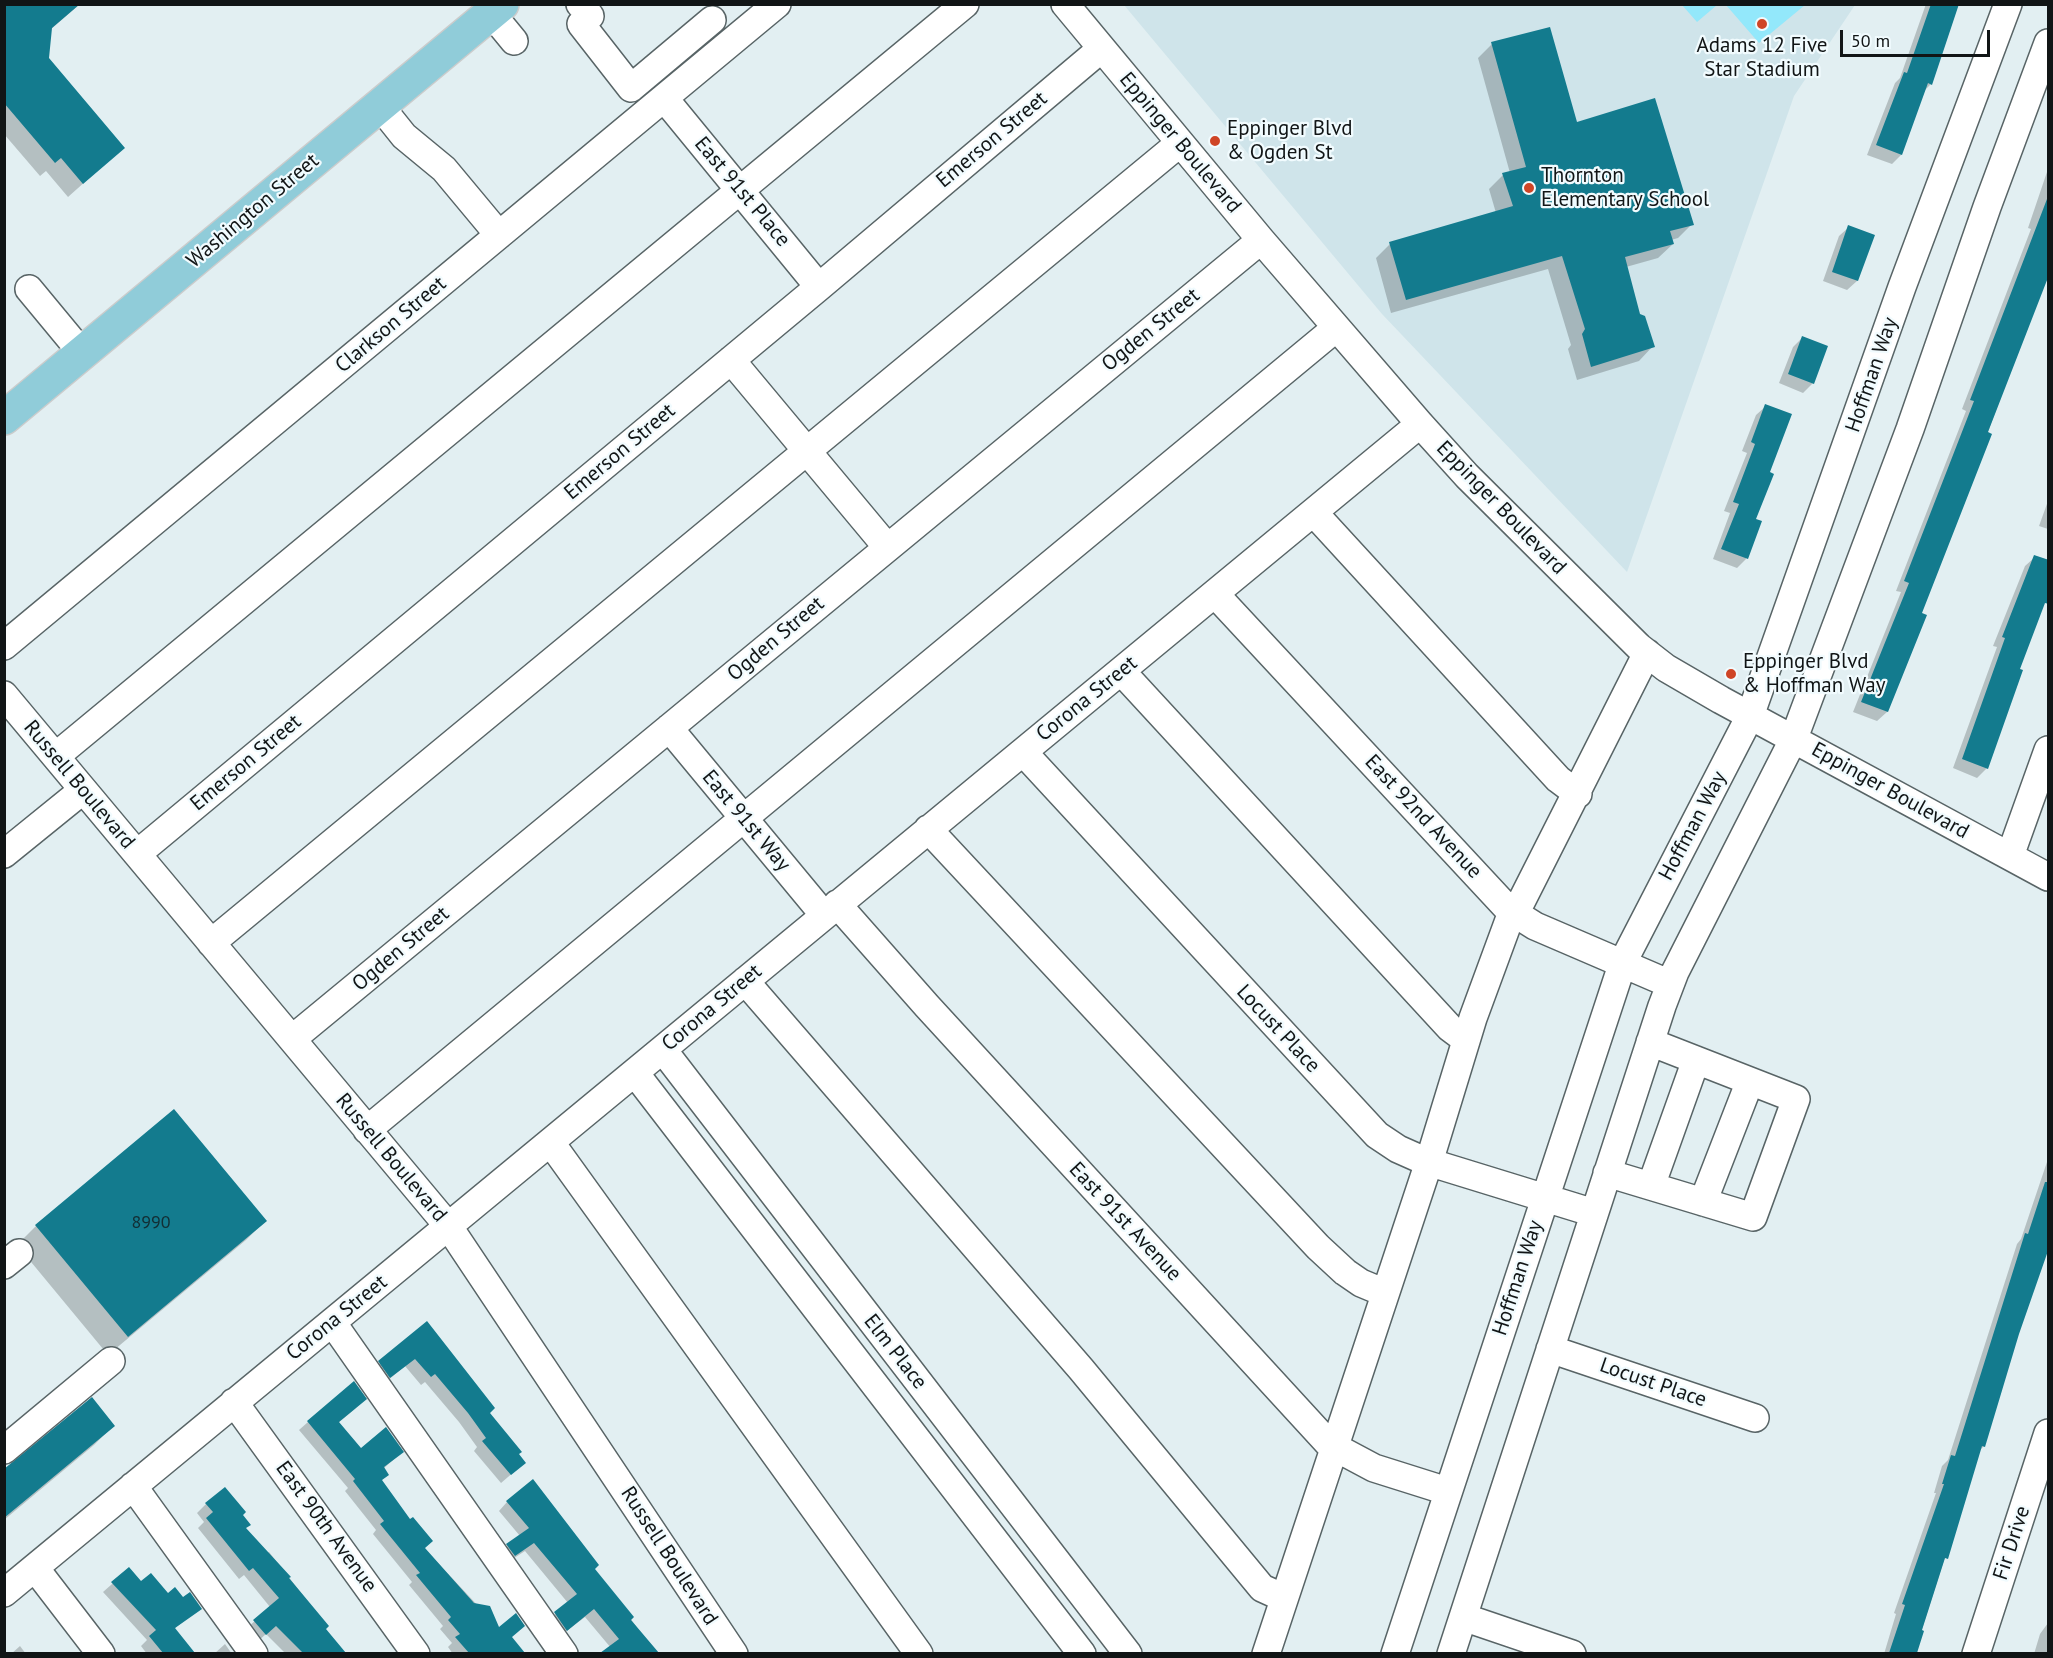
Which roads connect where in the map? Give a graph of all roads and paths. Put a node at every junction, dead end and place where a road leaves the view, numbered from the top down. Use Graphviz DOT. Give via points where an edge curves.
graph roads {
  1 [pos="580,4"];
  2 [pos="777,4"];
  3 [pos="965,4"];
  4 [pos="1065,4"];
  5 [pos="2008,4"];
  6 [pos="496,9"];
  7 [pos="712,20"];
  8 [pos="514,41"];
  9 [pos="2049,43"];
  10 [pos="1101,49"];
  11 [pos="664,98"];
  12 [pos="380,106"];
  13 [pos="1180,143"];
  14 [pos="740,190"];
  15 [pos="499,235"];
  16 [pos="1261,240"];
  17 [pos="819,286"];
  18 [pos="29,289"];
  19 [pos="1336,328"];
  20 [pos="82,353"];
  21 [pos="731,360"];
  22 [pos="4,418"];
  23 [pos="1420,424"];
  24 [pos="808,452"];
  25 [pos="1314,513"];
  26 [pos="887,547"];
  27 [pos="1215,594"];
  28 [pos="4,646"];
  29 [pos="1647,653"];
  30 [pos="1121,671"];
  31 [pos="4,695"];
  32 [pos="1750,716"];
  33 [pos="669,728"];
  34 [pos="1794,738"];
  35 [pos="2049,750"];
  36 [pos="1023,752"];
  37 [pos="56,756"];
  38 [pos="84,790"];
  39 [pos="1578,794"];
  40 [pos="744,819"];
  41 [pos="928,829"];
  42 [pos="4,854"];
  43 [pos="137,854"];
  44 [pos="2010,856"];
  45 [pos="2049,877"];
  46 [pos="830,909"];
  47 [pos="1514,913"];
  48 [pos="211,943"];
  49 [pos="1623,962"];
  50 [pos="745,981"];
  51 [pos="1670,984"];
  52 [pos="292,1040"];
  53 [pos="1466,1040"];
  54 [pos="1650,1042"];
  55 [pos="663,1050"];
  56 [pos="1696,1060"];
  57 [pos="635,1073"];
  58 [pos="1750,1081"];
  59 [pos="367,1130"];
  60 [pos="551,1143"];
  61 [pos="1429,1162"];
  62 [pos="1607,1173"];
  63 [pos="1651,1186"];
  64 [pos="1545,1196"];
  65 [pos="1703,1202"];
  66 [pos="1594,1213"];
  67 [pos="449,1227"];
  68 [pos="1385,1293"];
  69 [pos="332,1322"];
  70 [pos="1550,1349"];
  71 [pos="111,1361"];
  72 [pos="234,1402"];
  73 [pos="1755,1418"];
  74 [pos="2049,1433"];
  75 [pos="1335,1449"];
  76 [pos="4,1450"];
  77 [pos="133,1486"];
  78 [pos="1447,1491"];
  79 [pos="35,1568"];
  80 [pos="4,1593"];
  81 [pos="1284,1598"];
  82 [pos="1463,1617"];
  83 [pos="101,1653"];
  84 [pos="254,1653"];
  85 [pos="416,1653"];
  86 [pos="564,1653"];
  87 [pos="734,1653"];
  88 [pos="919,1653"];
  89 [pos="1082,1653"];
  90 [pos="1128,1653"];
  91 [pos="1266,1653"];
  92 [pos="1395,1653"];
  93 [pos="1450,1653"];
  94 [pos="1572,1653"];
  95 [pos="1976,1653"];
  1 -- 7 [label="street" via="590,16 581,24 630,88"];
  2 -- 11 [label="street, Clarkson Street"];
  3 -- 14 [label="street"];
  4 -- 10 [label="street, Eppinger Boulevard"];
  5 -- 32 [label="street, Hoffman Way" via="1902,287"];
  6 -- 8 [label="street"];
  6 -- 12 [label="main road, Washington Street"];
  9 -- 34 [label="street"];
  10 -- 13 [label="street, Eppinger Boulevard"];
  10 -- 17 [label="street, Emerson Street"];
  11 -- 14 [label="street, East 91st Place"];
  11 -- 15 [label="street, Clarkson Street"];
  12 -- 15 [label="street" via="405,136 444,169"];
  12 -- 20 [label="main road, Washington Street"];
  13 -- 16 [label="street, Eppinger Boulevard"];
  13 -- 24 [label="street"];
  14 -- 17 [label="street, East 91st Place"];
  14 -- 37 [label="street"];
  15 -- 28 [label="street, Clarkson Street"];
  16 -- 19 [label="street, Eppinger Boulevard"];
  16 -- 26 [label="street, Ogden Street"];
  17 -- 21 [label="street, Emerson Street"];
  18 -- 20 [label="street"];
  19 -- 23 [label="street, Eppinger Boulevard"];
  19 -- 40 [label="street"];
  20 -- 22 [label="main road, Washington Street"];
  21 -- 24 [label="street"];
  21 -- 43 [label="street, Emerson Street"];
  23 -- 25 [label="street, Corona Street"];
  23 -- 29 [label="street, Eppinger Boulevard" via="1474,483"];
  24 -- 26 [label="street"];
  24 -- 48 [label="street"];
  25 -- 27 [label="street, Corona Street"];
  25 -- 39 [label="street" via="1558,779"];
  26 -- 33 [label="street, Ogden Street"];
  27 -- 30 [label="street, Corona Street"];
  27 -- 47 [label="street, East 92nd Avenue"];
  29 -- 32 [label="street, Eppinger Boulevard"];
  29 -- 39 [label="street"];
  30 -- 36 [label="street, Corona Street"];
  30 -- 53 [label="street" via="1450,1028"];
  31 -- 37 [label="street, Russell Boulevard"];
  32 -- 34 [label="street, Eppinger Boulevard"];
  32 -- 49 [label="street, Hoffman Way"];
  33 -- 40 [label="street, East 91st Way"];
  33 -- 52 [label="street, Ogden Street"];
  34 -- 44 [label="street, Eppinger Boulevard"];
  34 -- 51 [label="street"];
  35 -- 44 [label="street"];
  36 -- 41 [label="street, Corona Street"];
  36 -- 61 [label="street, Locust Place" via="1366,1125 1398,1149"];
  37 -- 38 [label="street, Russell Boulevard"];
  38 -- 42 [label="street"];
  38 -- 43 [label="street, Russell Boulevard"];
  39 -- 47 [label="street"];
  40 -- 46 [label="street, East 91st Way"];
  40 -- 59 [label="street"];
  41 -- 46 [label="street, Corona Street"];
  41 -- 68 [label="street" via="1318,1247 1361,1283"];
  43 -- 48 [label="street, Russell Boulevard"];
  44 -- 45 [label="street, Eppinger Boulevard"];
  46 -- 50 [label="street, Corona Street"];
  46 -- 75 [label="street, East 91st Avenue" via="927,1006"];
  47 -- 49 [label="street, East 92nd Avenue" via="1535,926"];
  47 -- 53 [label="street"];
  48 -- 52 [label="street, Russell Boulevard"];
  49 -- 51 [label="street, East 92nd Avenue"];
  49 -- 64 [label="street, Hoffman Way"];
  50 -- 55 [label="street, Corona Street"];
  50 -- 81 [label="street" via="1081,1369 1262,1587"];
  51 -- 54 [label="street"];
  52 -- 59 [label="street, Russell Boulevard"];
  53 -- 61 [label="street"];
  54 -- 56 [label="street"];
  54 -- 62 [label="street"];
  55 -- 57 [label="street, Corona Street"];
  55 -- 90 [label="street, Elm Place"];
  56 -- 58 [label="street"];
  56 -- 63 [label="street"];
  57 -- 60 [label="street, Corona Street"];
  57 -- 89 [label="street, Elm Place"];
  58 -- 65 [label="street"];
  58 -- 65 [label="street" via="1796,1099 1753,1217"];
  59 -- 67 [label="street, Russell Boulevard"];
  60 -- 67 [label="street, Corona Street"];
  60 -- 88 [label="street"];
  61 -- 64 [label="street, Locust Place"];
  61 -- 68 [label="street"];
  62 -- 63 [label="street"];
  62 -- 66 [label="street"];
  63 -- 65 [label="street"];
  64 -- 66 [label="street, Locust Place"];
  64 -- 78 [label="street, Hoffman Way"];
  66 -- 70 [label="street"];
  67 -- 69 [label="street, Corona Street"];
  67 -- 87 [label="street, Russell Boulevard"];
  68 -- 75 [label="street"];
  69 -- 72 [label="street, Corona Street"];
  69 -- 86 [label="street"];
  70 -- 73 [label="street, Locust Place"];
  70 -- 82 [label="street"];
  71 -- 76 [label="street"];
  72 -- 77 [label="street, Corona Street"];
  72 -- 85 [label="street, East 90th Avenue"];
  74 -- 95 [label="street, Fir Drive"];
  75 -- 78 [label="street, East 91st Avenue" via="1374,1468"];
  75 -- 81 [label="street"];
  77 -- 79 [label="street, Corona Street"];
  77 -- 84 [label="street"];
  78 -- 92 [label="street, Hoffman Way"];
  79 -- 80 [label="street, Corona Street"];
  79 -- 83 [label="street"];
  81 -- 91 [label="street"];
  82 -- 93 [label="street"];
  82 -- 94 [label="street"];
}
